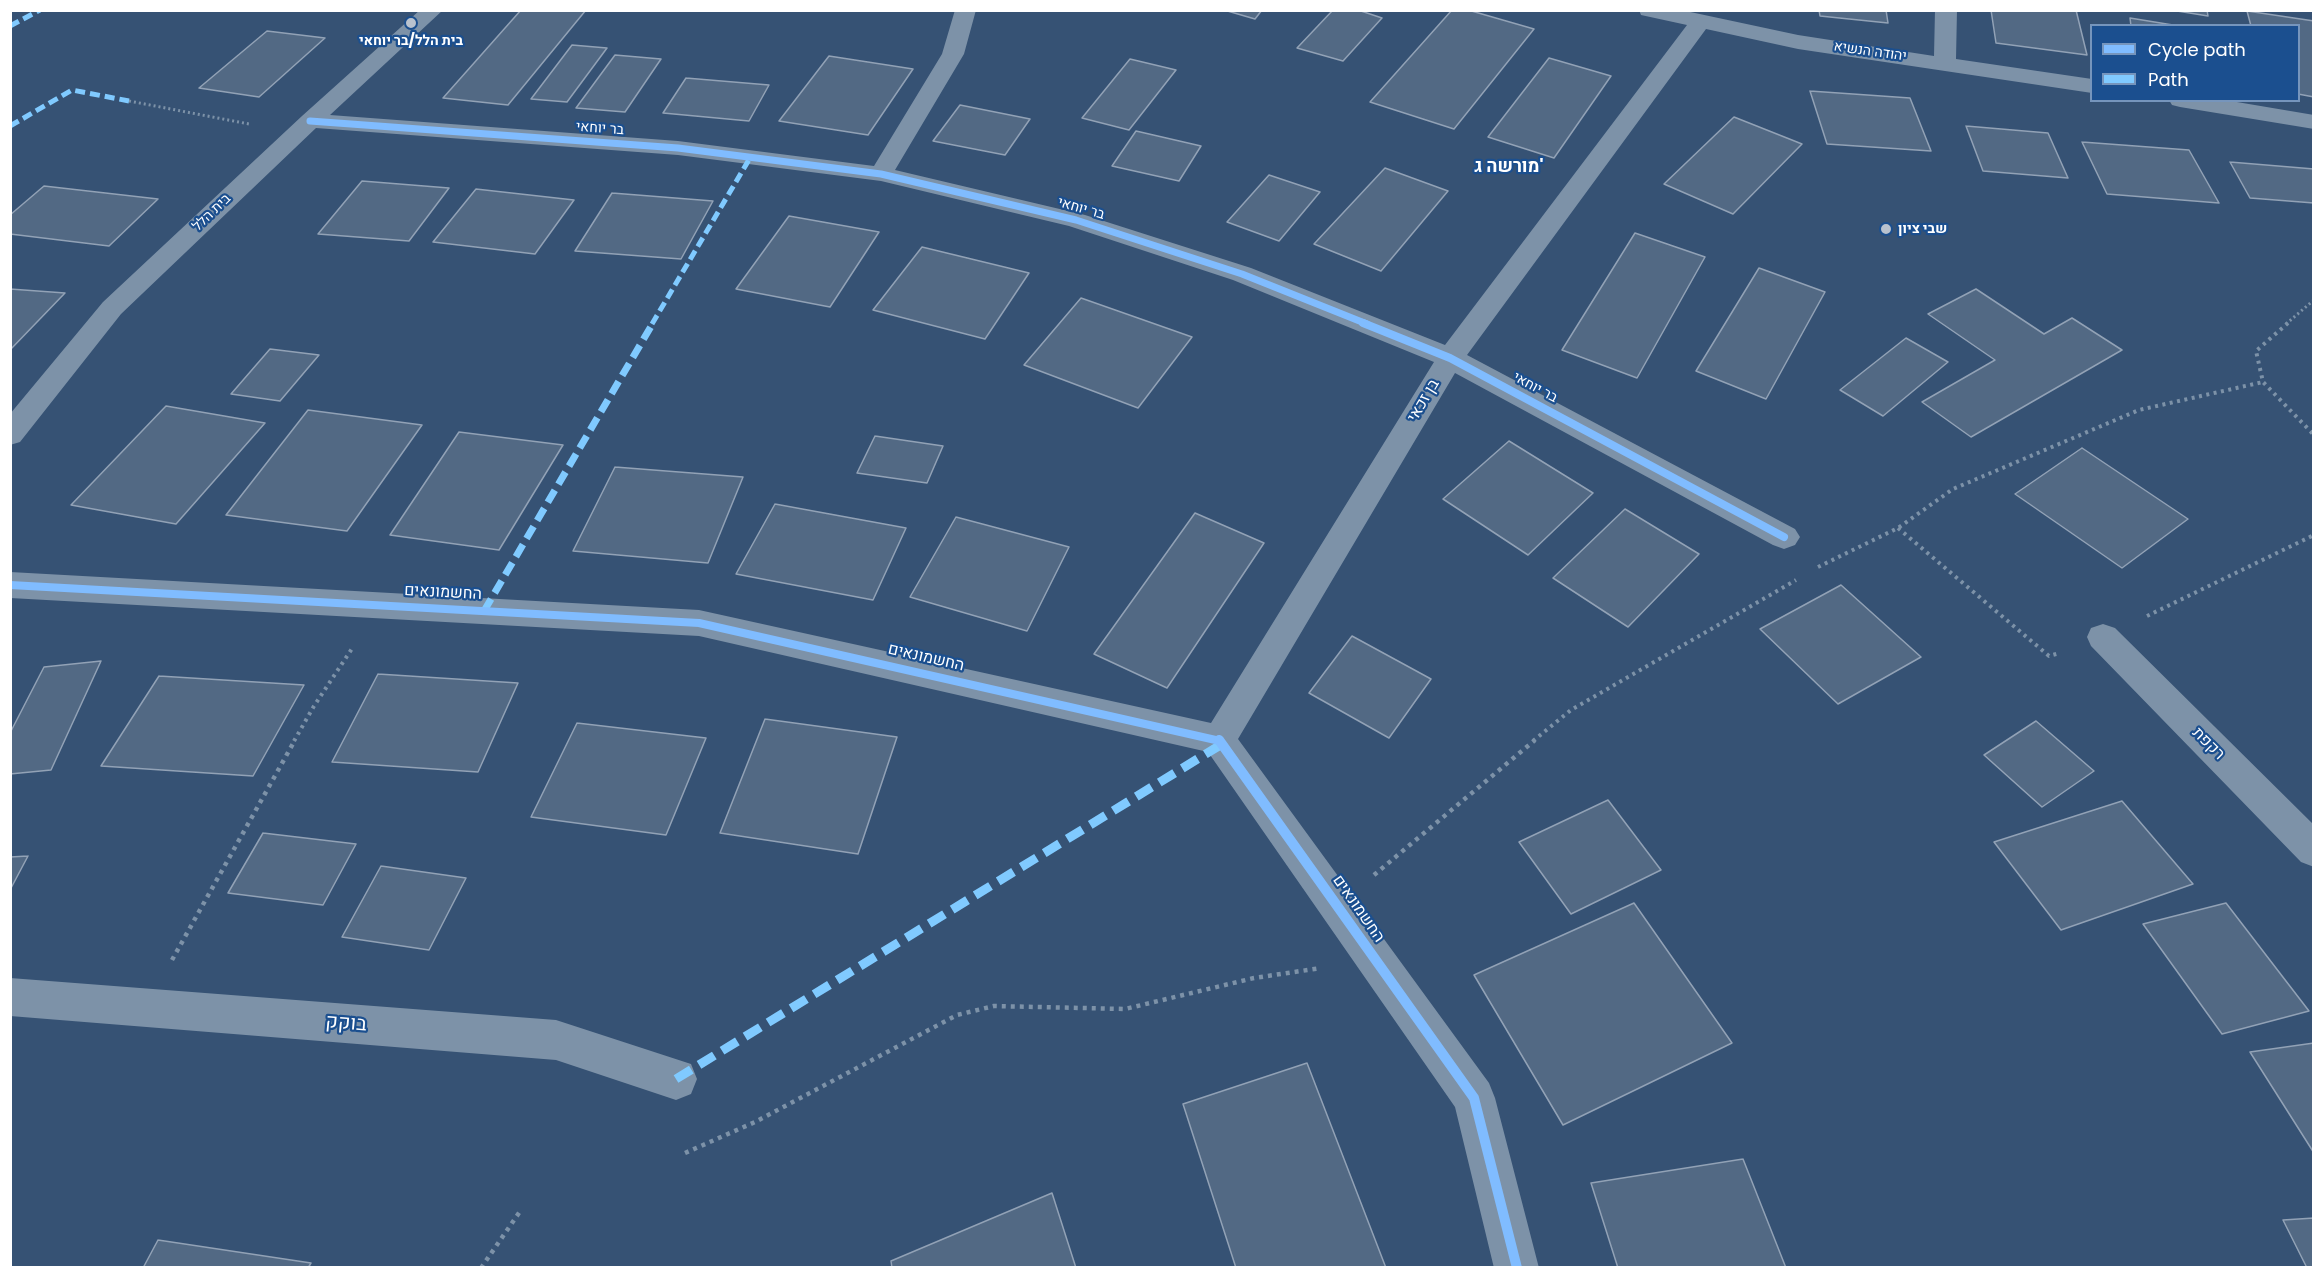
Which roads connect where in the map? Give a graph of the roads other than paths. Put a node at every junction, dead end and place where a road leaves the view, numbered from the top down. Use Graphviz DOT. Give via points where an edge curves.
graph roads {
  1 [pos="434,10"];
  2 [pos="966,10"];
  3 [pos="1649,10"];
  4 [pos="1946,10"];
  5 [pos="1699,22"];
  6 [pos="1945,63"];
  7 [pos="2090,86"];
  8 [pos="2192,102"];
  9 [pos="2313,122"];
  10 [pos="303,127"];
  11 [pos="881,174"];
  12 [pos="1450,358"];
  13 [pos="10,435"];
  14 [pos="1784,537"];
  15 [pos="10,585"];
  16 [pos="2103,637"];
  17 [pos="1219,740"];
  18 [pos="2313,850"];
  19 [pos="10,997"];
  20 [pos="676,1079"];
  21 [pos="1517,1268"];
  1 -- 10 [label="street, בית הלל"];
  2 -- 11 [label="street" via="953,54"];
  3 -- 5 [label="street, יהודה הנשיא"];
  4 -- 6 [label="street"];
  5 -- 6 [label="street, יהודה הנשיא" via="1798,42"];
  5 -- 12 [label="street, בן זכאי"];
  6 -- 7 [label="street, יהודה הנשיא"];
  8 -- 9 [label="street"];
  10 -- 11 [label="street, בר יוחאי" via="678,148"];
  10 -- 13 [label="street, בית הלל" via="112,308"];
  11 -- 12 [label="street, בר יוחאי" via="1076,220 1242,274"];
  12 -- 14 [label="street, בר יוחאי"];
  12 -- 17 [label="street, בן זכאי"];
  15 -- 17 [label="street, החשמונאים" via="699,623"];
  16 -- 18 [label="street, רקפת"];
  17 -- 21 [label="street, החשמונאים" via="1474,1098"];
  19 -- 20 [label="street, בוקק" via="556,1040"];
}
